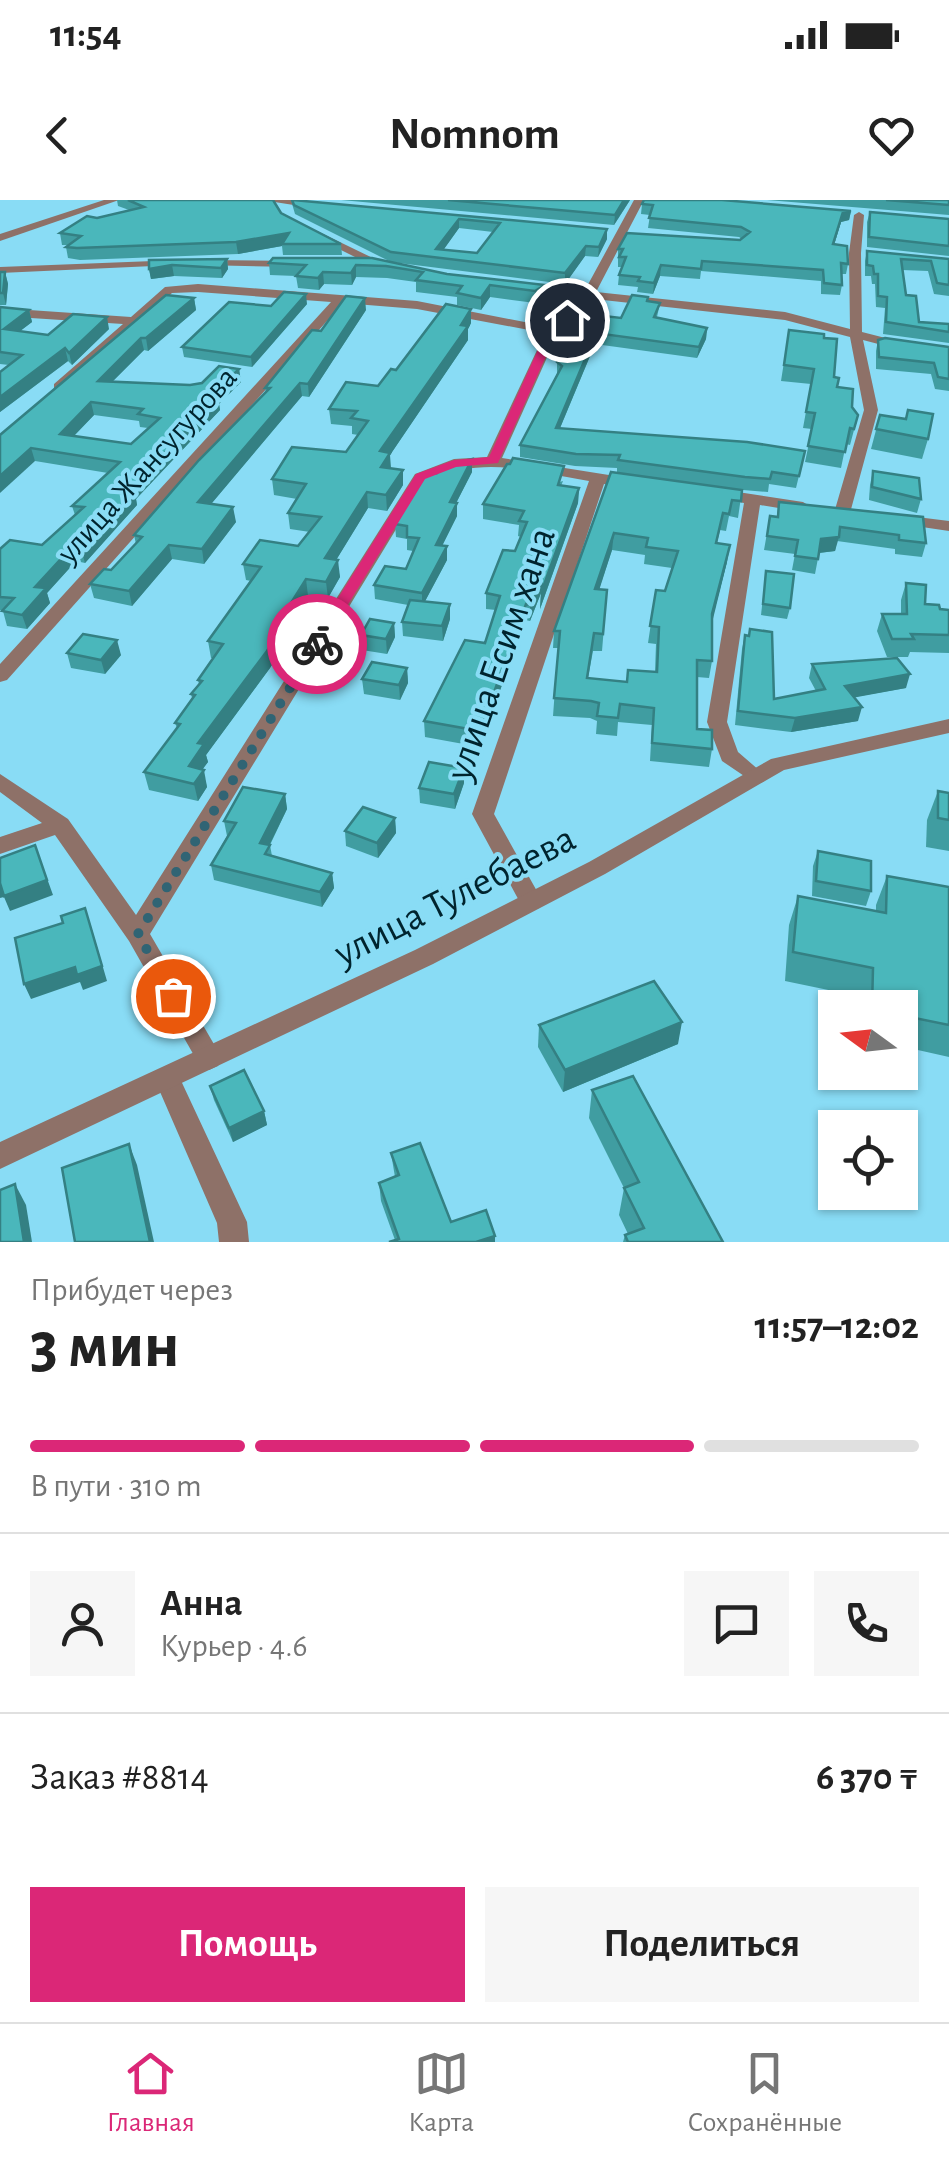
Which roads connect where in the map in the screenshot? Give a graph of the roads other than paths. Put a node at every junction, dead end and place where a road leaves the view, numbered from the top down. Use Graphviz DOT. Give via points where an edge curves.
graph roads {
  1 [pos="114,200"];
  2 [pos="639,200"];
  3 [pos="272,201"];
  4 [pos="336,208"];
  5 [pos="840,214"];
  6 [pos="288,219"];
  7 [pos="303,227"];
  8 [pos="0,238"];
  9 [pos="854,253"];
  10 [pos="874,255"];
  11 [pos="305,264"];
  12 [pos="340,264"];
  13 [pos="0,270"];
  14 [pos="500,284"];
  15 [pos="588,295"];
  16 [pos="342,297"];
  17 [pos="0,312"];
  18 [pos="130,321"];
  19 [pos="552,330"];
  20 [pos="856,336"];
  21 [pos="949,350"];
  22 [pos="43,402"];
  23 [pos="493,460"];
  24 [pos="598,479"];
  25 [pos="656,486"];
  26 [pos="695,492"];
  27 [pos="753,499"];
  28 [pos="842,513"];
  29 [pos="949,526"];
  30 [pos="0,676"];
  31 [pos="949,726"];
  32 [pos="756,777"];
  33 [pos="0,781"];
  34 [pos="60,825"];
  35 [pos="0,846"];
  36 [pos="531,902"];
  37 [pos="138,934"];
  38 [pos="208,1058"];
  39 [pos="167,1078"];
  40 [pos="0,1156"];
  41 [pos="234,1242"];
  1 -- 8 [label="street"];
  2 -- 15 [label="street"];
  3 -- 4 [label="street"];
  3 -- 6 [label="street"];
  5 -- 9 [label="street" via="866,216"];
  7 -- 12 [label="street" via="381,266"];
  9 -- 10 [label="street"];
  9 -- 20 [label="street"];
  11 -- 13 [label="street"];
  14 -- 15 [label="street"];
  15 -- 19 [label="street" via="584,309"];
  15 -- 20 [label="street" via="785,316"];
  16 -- 18 [label="street" via="169,290"];
  16 -- 19 [label="street"];
  16 -- 30 [label="street, улица Жансугурова"];
  17 -- 18 [label="street"];
  18 -- 22 [label="street"];
  19 -- 23 [label="street"];
  20 -- 21 [label="street"];
  20 -- 28 [label="street" via="871,410"];
  23 -- 24 [label="street"];
  23 -- 37 [label="street" via="420,477"];
  24 -- 25 [label="street"];
  24 -- 36 [label="street, улица Есим хана" via="483,814"];
  26 -- 27 [label="street"];
  27 -- 28 [label="street"];
  27 -- 32 [label="street" via="717,722 729,756"];
  28 -- 29 [label="street"];
  31 -- 32 [label="street, улица Тулебаева" via="778,764"];
  32 -- 36 [label="street, улица Тулебаева"];
  33 -- 34 [label="street"];
  34 -- 35 [label="street"];
  34 -- 37 [label="street"];
  36 -- 38 [label="street, улица Тулебаева"];
  37 -- 38 [label="street"];
  38 -- 39 [label="street, улица Тулебаева"];
  39 -- 40 [label="street, улица Тулебаева"];
  39 -- 41 [label="street" via="232,1222"];
}
